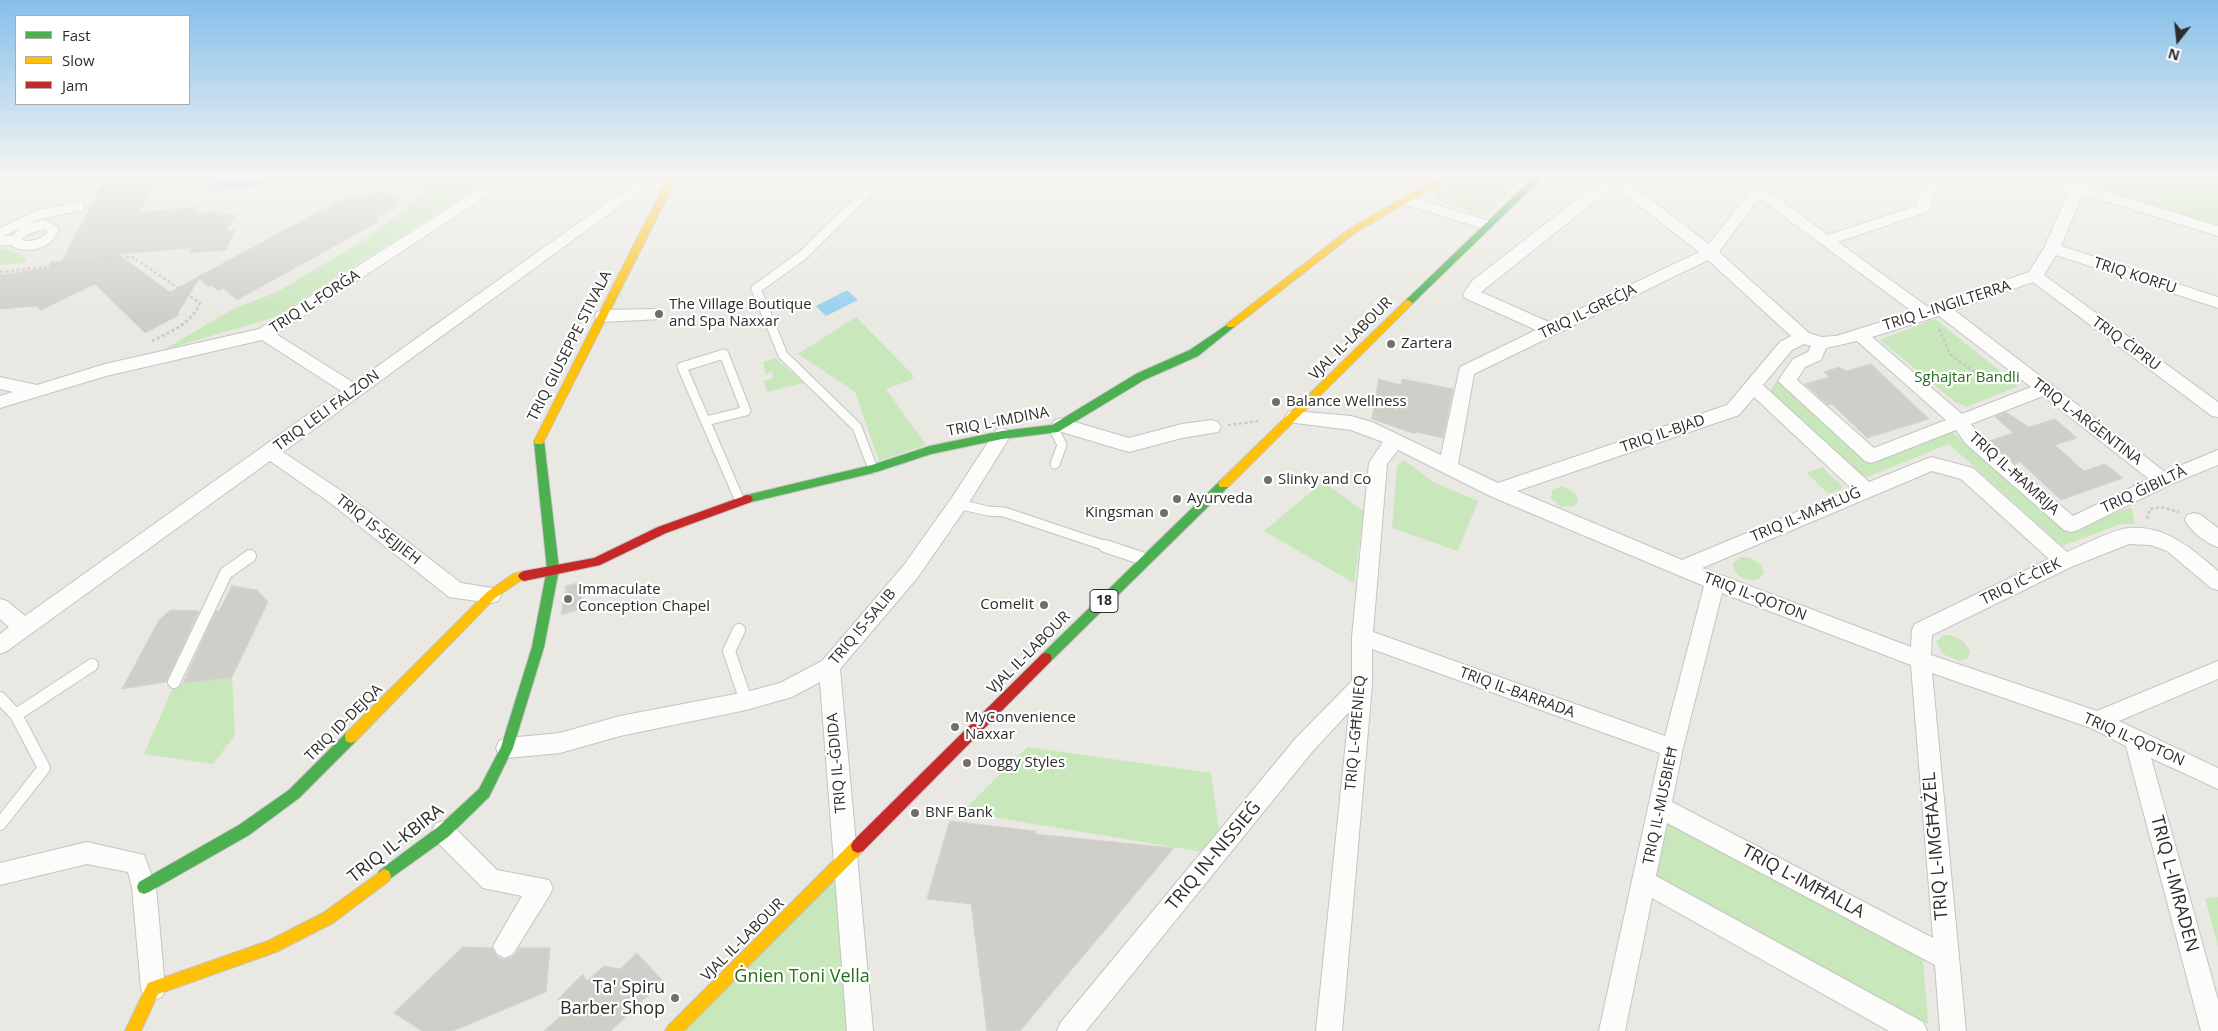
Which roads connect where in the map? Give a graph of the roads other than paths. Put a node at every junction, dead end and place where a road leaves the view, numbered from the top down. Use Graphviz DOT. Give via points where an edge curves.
graph roads {
  1 [pos="17,224"];
  2 [pos="435,224"];
  3 [pos="587,224"];
  4 [pos="650,224"];
  5 [pos="834,224"];
  6 [pos="1364,224"];
  7 [pos="1487,224"];
  8 [pos="1556,224"];
  9 [pos="1674,224"];
  10 [pos="1732,224"];
  11 [pos="1805,224"];
  12 [pos="1876,224"];
  13 [pos="2062,224"];
  14 [pos="2197,224"];
  15 [pos="2218,231"];
  16 [pos="0,233"];
  17 [pos="16,240"];
  18 [pos="1828,240"];
  19 [pos="0,241"];
  20 [pos="2052,248"];
  21 [pos="1710,253"];
  22 [pos="2035,276"];
  23 [pos="2218,304"];
  24 [pos="1933,312"];
  25 [pos="655,315"];
  26 [pos="603,316"];
  27 [pos="1551,330"];
  28 [pos="264,334"];
  29 [pos="1859,334"];
  30 [pos="1803,337"];
  31 [pos="1820,343"];
  32 [pos="0,383"];
  33 [pos="1754,387"];
  34 [pos="2044,389"];
  35 [pos="37,390"];
  36 [pos="354,391"];
  37 [pos="3,402"];
  38 [pos="2218,411"];
  39 [pos="1294,417"];
  40 [pos="706,421"];
  41 [pos="1959,421"];
  42 [pos="1057,427"];
  43 [pos="1212,427"];
  44 [pos="1002,435"];
  45 [pos="1394,441"];
  46 [pos="270,452"];
  47 [pos="2215,463"];
  48 [pos="1055,464"];
  49 [pos="1448,468"];
  50 [pos="873,469"];
  51 [pos="2163,480"];
  52 [pos="1497,490"];
  53 [pos="1865,490"];
  54 [pos="740,501"];
  55 [pos="958,504"];
  56 [pos="2194,520"];
  57 [pos="2071,525"];
  58 [pos="2218,540"];
  59 [pos="250,556"];
  60 [pos="1145,559"];
  61 [pos="2064,561"];
  62 [pos="1682,568"];
  63 [pos="553,570"];
  64 [pos="1715,582"];
  65 [pos="2218,582"];
  66 [pos="491,595"];
  67 [pos="0,607"];
  68 [pos="24,628"];
  69 [pos="739,630"];
  70 [pos="1362,637"];
  71 [pos="0,646"];
  72 [pos="1921,660"];
  73 [pos="92,665"];
  74 [pos="829,667"];
  75 [pos="2218,670"];
  76 [pos="174,682"];
  77 [pos="1362,684"];
  78 [pos="0,698"];
  79 [pos="746,701"];
  80 [pos="16,714"];
  81 [pos="2097,722"];
  82 [pos="2135,738"];
  83 [pos="507,748"];
  84 [pos="1672,748"];
  85 [pos="2218,779"];
  86 [pos="1660,807"];
  87 [pos="0,824"];
  88 [pos="443,832"];
  89 [pos="845,858"];
  90 [pos="0,874"];
  91 [pos="1645,882"];
  92 [pos="144,888"];
  93 [pos="505,946"];
  94 [pos="1945,957"];
  95 [pos="153,988"];
  96 [pos="133,1031"];
  97 [pos="673,1031"];
  98 [pos="860,1031"];
  99 [pos="1070,1031"];
  100 [pos="1329,1031"];
  101 [pos="1612,1031"];
  102 [pos="1914,1031"];
  103 [pos="1953,1031"];
  104 [pos="2214,1031"];
  1 -- 16 [label="lane"];
  2 -- 28 [label="street, TRIQ IL-FORĠA"];
  3 -- 36 [label="street, TRIQ LELI FALZON"];
  4 -- 26 [label="street, TRIQ GIUSEPPE STIVALA"];
  5 -- 50 [label="lane" via="803,255 756,289 783,354 858,426"];
  6 -- 42 [label="street, TRIQ L-IMDINA" via="1194,353 1140,377"];
  7 -- 39 [label="street, VJAL IL-LABOUR / 18"];
  8 -- 27 [label="street" via="1479,284 1471,294"];
  9 -- 21 [label="street"];
  10 -- 21 [label="street, TRIQ IL-GREĊJA"];
  11 -- 18 [label="street, TRIQ L-ARĠENTINA"];
  12 -- 18 [label="street"];
  13 -- 20 [label="street"];
  14 -- 15 [label="street"];
  17 -- 19 [label="lane"];
  18 -- 24 [label="street, TRIQ L-ARĠENTINA"];
  20 -- 22 [label="street"];
  20 -- 23 [label="street, TRIQ KORFU"];
  21 -- 27 [label="street, TRIQ IL-GREĊJA"];
  21 -- 30 [label="street"];
  22 -- 24 [label="street, TRIQ L-INGILTERRA"];
  22 -- 38 [label="street, TRIQ ĊIPRU"];
  24 -- 29 [label="street, TRIQ L-INGILTERRA"];
  24 -- 34 [label="street, TRIQ L-ARĠENTINA"];
  25 -- 26 [label="street"];
  26 -- 63 [label="street, TRIQ GIUSEPPE STIVALA" via="539,440"];
  27 -- 49 [label="street, TRIQ IL-GREĊJA" via="1466,371"];
  28 -- 35 [label="street, TRIQ IL-FORĠA" via="105,370"];
  28 -- 36 [label="street"];
  29 -- 31 [label="street, TRIQ L-INGILTERRA" via="1836,342"];
  29 -- 41 [label="street, TRIQ IL-ĦAMRIJA"];
  30 -- 31 [label="street"];
  30 -- 33 [label="street, TRIQ IL-BJAD" via="1786,346"];
  31 -- 41 [label="street, TRIQ IL-ĦAMRIJA" via="1815,356 1799,363 1787,381 1871,456"];
  32 -- 35 [label="street"];
  33 -- 52 [label="street, TRIQ IL-BJAD" via="1733,410"];
  33 -- 53 [label="street"];
  34 -- 41 [label="street, TRIQ IL-ĦAMRIJA"];
  34 -- 51 [label="street, TRIQ L-ARĠENTINA"];
  35 -- 37 [label="street, TRIQ IL-FORĠA"];
  36 -- 46 [label="street, TRIQ LELI FALZON"];
  39 -- 45 [label="street, TRIQ IL-QOTON" via="1351,423 1372,429"];
  39 -- 60 [label="street, VJAL IL-LABOUR / 18"];
  40 -- 40 [label="lane" via="746,411 724,354 682,368"];
  40 -- 54 [label="lane"];
  41 -- 57 [label="street, TRIQ IL-ĦAMRIJA" via="1972,439"];
  42 -- 43 [label="street" via="1129,445"];
  42 -- 44 [label="street, TRIQ L-IMDINA"];
  42 -- 48 [label="lane" via="1062,445"];
  44 -- 50 [label="street, TRIQ L-IMDINA" via="930,450"];
  44 -- 55 [label="street, TRIQ IS-SALIB"];
  45 -- 49 [label="street, TRIQ IL-QOTON"];
  45 -- 70 [label="street, TRIQ L-GĦENIEQ" via="1378,463"];
  46 -- 66 [label="street, TRIQ IS-SEJJIEH" via="336,497 456,591"];
  46 -- 68 [label="street, TRIQ LELI FALZON"];
  47 -- 51 [label="street, TRIQ ĠIBILTÀ"];
  49 -- 52 [label="street, TRIQ IL-QOTON"];
  50 -- 54 [label="street, TRIQ L-IMDINA"];
  51 -- 57 [label="street, TRIQ ĠIBILTÀ"];
  52 -- 62 [label="street, TRIQ IL-QOTON"];
  53 -- 61 [label="street, TRIQ IL-MAĦLUĠ" via="1930,464 1967,473"];
  53 -- 62 [label="street, TRIQ IL-MAĦLUĠ"];
  54 -- 63 [label="street, TRIQ L-IMDINA" via="662,530 596,562"];
  55 -- 60 [label="lane" via="1004,512"];
  55 -- 74 [label="street, TRIQ IS-SALIB" via="911,570"];
  56 -- 58 [label="street"];
  59 -- 76 [label="lane" via="226,573"];
  60 -- 89 [label="street, VJAL IL-LABOUR / 18"];
  61 -- 65 [label="street, TRIQ IĊ-ĊIEK" via="2128,536 2152,537 2174,546"];
  61 -- 72 [label="street, TRIQ IĊ-ĊIEK" via="1922,630"];
  62 -- 64 [label="street, TRIQ IL-QOTON"];
  63 -- 66 [label="street, TRIQ ID-DEJQA" via="517,577"];
  63 -- 83 [label="street, TRIQ IL-KBIRA" via="538,647"];
  64 -- 72 [label="street, TRIQ IL-QOTON"];
  64 -- 84 [label="street, TRIQ IL-MUSBIEĦ"];
  66 -- 92 [label="street, TRIQ ID-DEJQA" via="294,794 244,830"];
  67 -- 68 [label="street"];
  68 -- 71 [label="street, TRIQ LELI FALZON"];
  69 -- 79 [label="lane" via="729,651"];
  70 -- 77 [label="street, TRIQ L-GĦENIEQ"];
  70 -- 84 [label="street, TRIQ IL-BARRADA"];
  72 -- 81 [label="street, TRIQ IL-QOTON"];
  72 -- 94 [label="street, TRIQ L-IMGĦAŻEL"];
  73 -- 80 [label="lane"];
  74 -- 79 [label="street, TRIQ IS-SALIB" via="785,690"];
  74 -- 89 [label="street, TRIQ IL-ĠDIDA"];
  75 -- 81 [label="street"];
  77 -- 99 [label="street, TRIQ IN-NISSIEĠ" via="1304,745"];
  77 -- 100 [label="street, TRIQ L-GĦENIEQ"];
  78 -- 80 [label="lane"];
  79 -- 83 [label="street, TRIQ IS-SALIB" via="620,726 560,743"];
  80 -- 87 [label="lane" via="44,768"];
  81 -- 82 [label="street, TRIQ IL-QOTON"];
  82 -- 85 [label="street, TRIQ IL-QOTON"];
  82 -- 104 [label="street, TRIQ L-IMRADEN"];
  83 -- 88 [label="street, TRIQ IL-KBIRA" via="484,793"];
  84 -- 86 [label="street, TRIQ IL-MUSBIEĦ"];
  86 -- 91 [label="street, TRIQ IL-MUSBIEĦ"];
  86 -- 94 [label="street, TRIQ L-IMĦALLA"];
  88 -- 93 [label="street" via="491,880 541,888"];
  88 -- 95 [label="street, TRIQ IL-KBIRA" via="328,918 272,947"];
  89 -- 97 [label="street, VJAL IL-LABOUR / 18"];
  89 -- 98 [label="street, TRIQ IL-ĠDIDA"];
  90 -- 92 [label="street" via="86,853 136,862"];
  91 -- 101 [label="street, TRIQ IL-MUSBIEĦ"];
  91 -- 102 [label="street"];
  92 -- 95 [label="street"];
  94 -- 103 [label="street, TRIQ L-IMGĦAŻEL"];
  95 -- 96 [label="street"];
}
